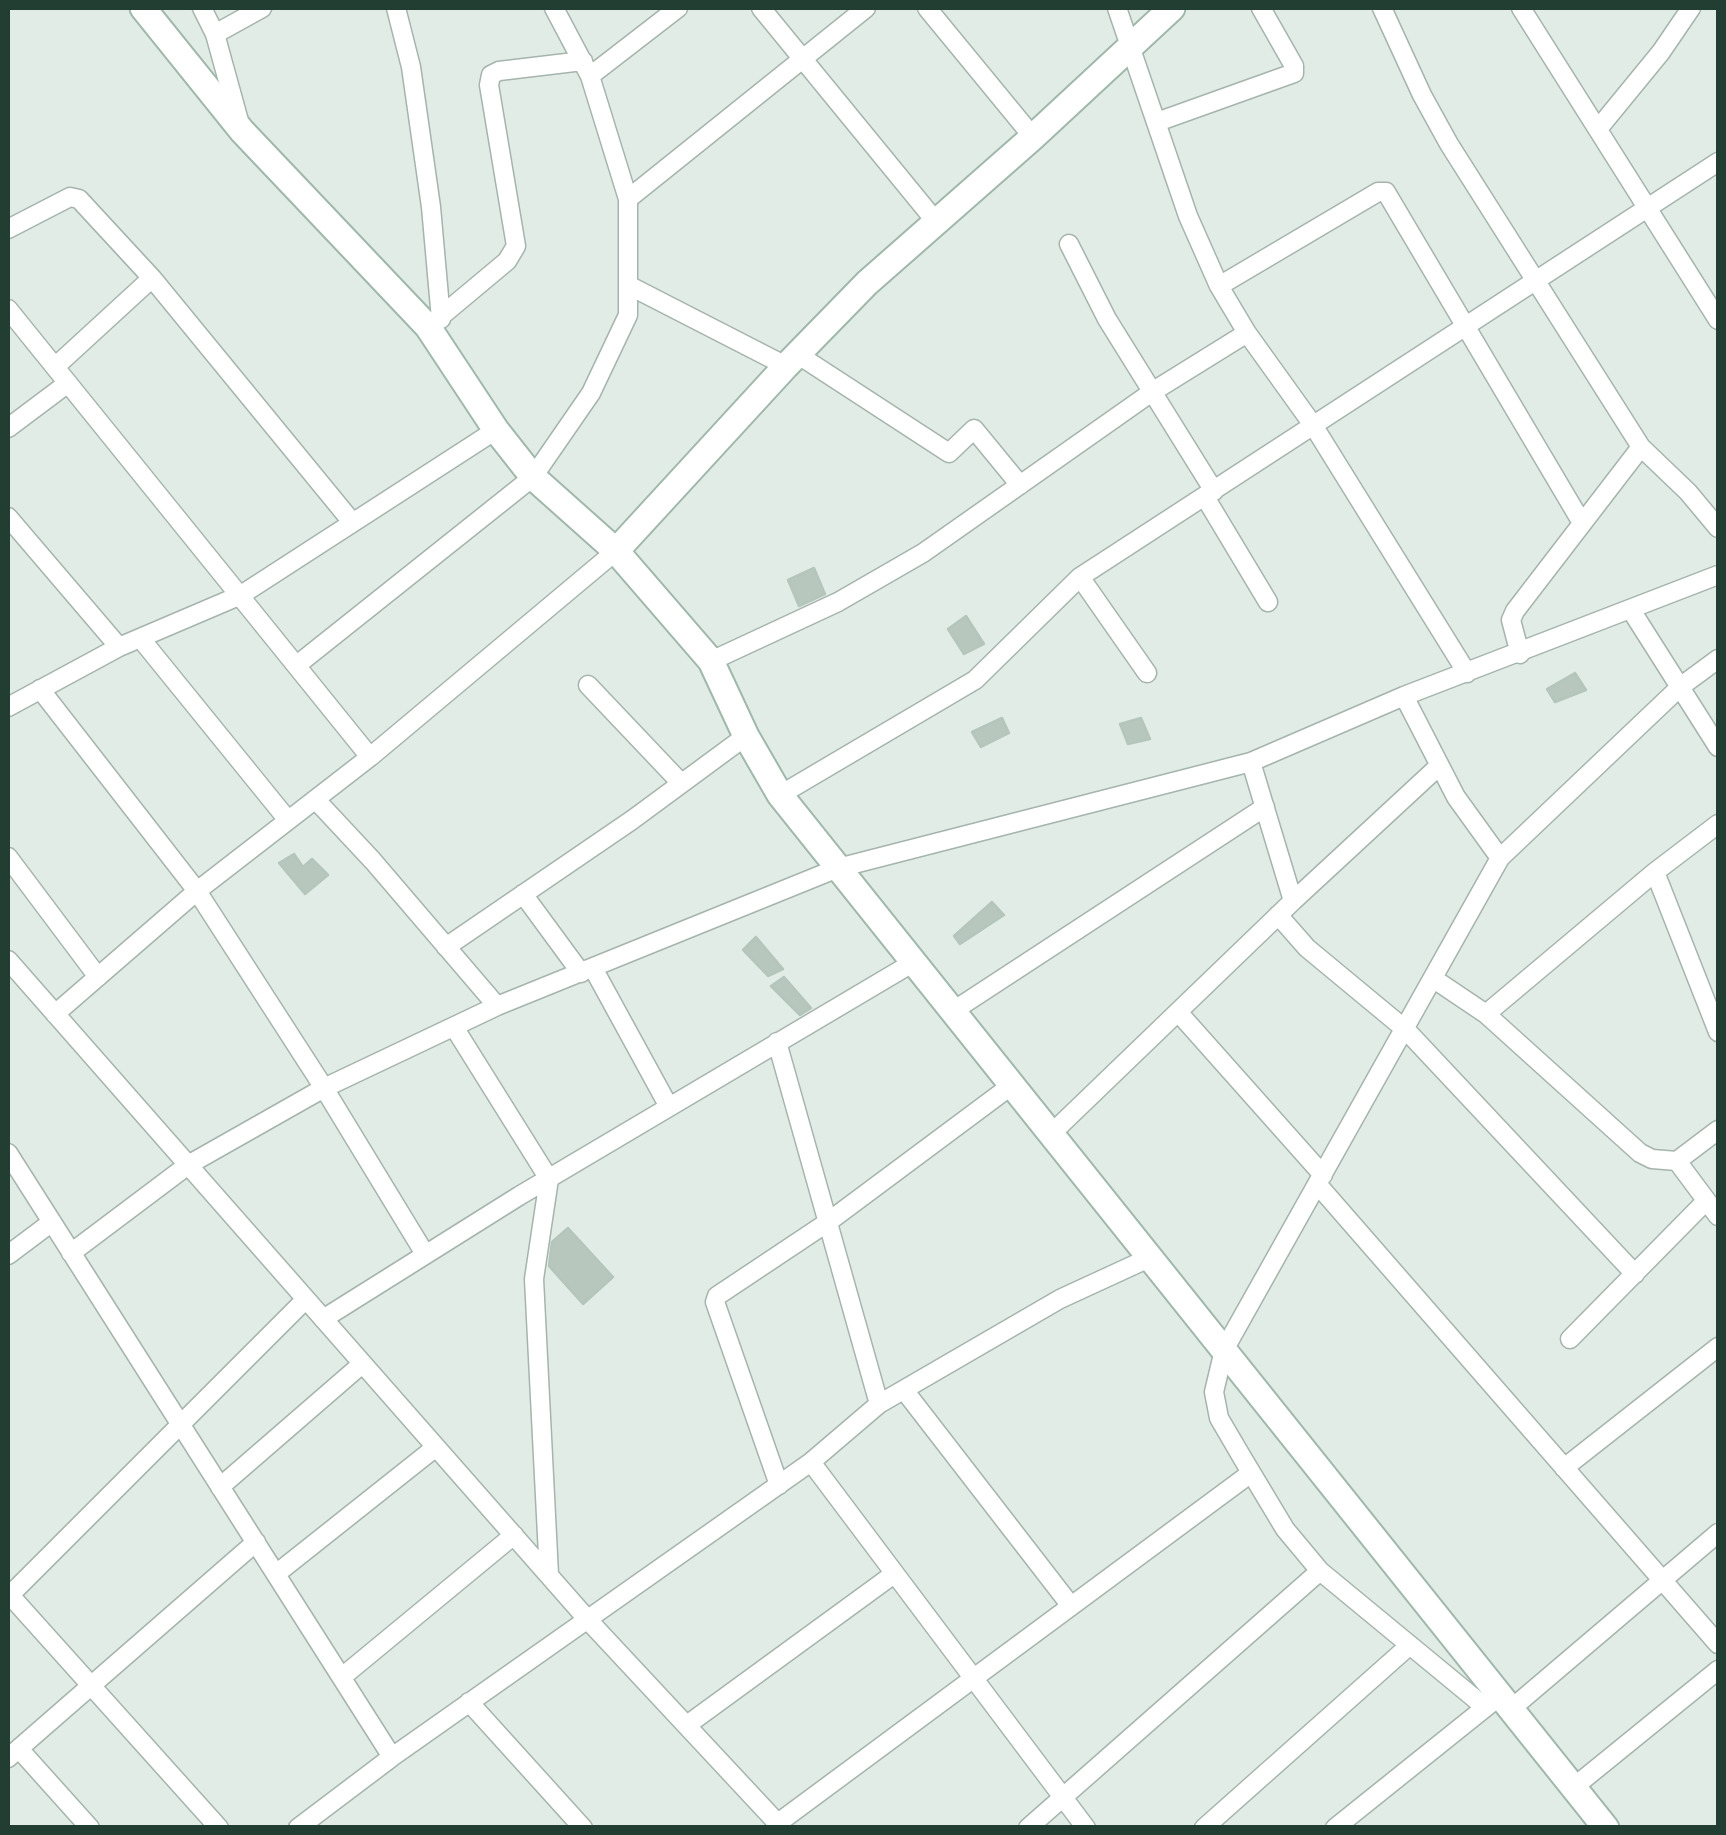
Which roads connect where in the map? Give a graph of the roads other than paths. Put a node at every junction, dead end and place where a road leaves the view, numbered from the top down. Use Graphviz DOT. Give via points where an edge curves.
graph roads {
  1 [pos="144,8"];
  2 [pos="202,8"];
  3 [pos="262,8"];
  4 [pos="396,8"];
  5 [pos="554,8"];
  6 [pos="678,8"];
  7 [pos="761,8"];
  8 [pos="866,8"];
  9 [pos="927,8"];
  10 [pos="1117,8"];
  11 [pos="1172,8"];
  12 [pos="1262,8"];
  13 [pos="1382,8"];
  14 [pos="1522,8"];
  15 [pos="1691,8"];
  16 [pos="214,34"];
  17 [pos="1131,46"];
  18 [pos="802,58"];
  19 [pos="586,69"];
  20 [pos="1158,122"];
  21 [pos="1598,129"];
  22 [pos="242,131"];
  23 [pos="1034,138"];
  24 [pos="1718,162"];
  25 [pos="628,199"];
  26 [pos="1648,208"];
  27 [pos="937,223"];
  28 [pos="8,228"];
  29 [pos="1069,244"];
  30 [pos="152,278"];
  31 [pos="1534,281"];
  32 [pos="630,286"];
  33 [pos="1219,286"];
  34 [pos="8,308"];
  35 [pos="1717,315"];
  36 [pos="434,323"];
  37 [pos="1467,324"];
  38 [pos="1248,333"];
  39 [pos="791,360"];
  40 [pos="55,367"];
  41 [pos="68,383"];
  42 [pos="1152,392"];
  43 [pos="1313,425"];
  44 [pos="8,428"];
  45 [pos="496,430"];
  46 [pos="1641,447"];
  47 [pos="533,477"];
  48 [pos="1020,485"];
  49 [pos="1210,494"];
  50 [pos="8,517"];
  51 [pos="352,522"];
  52 [pos="1582,523"];
  53 [pos="1718,528"];
  54 [pos="616,551"];
  55 [pos="1718,575"];
  56 [pos="1080,577"];
  57 [pos="241,595"];
  58 [pos="1268,602"];
  59 [pos="1631,610"];
  60 [pos="141,639"];
  61 [pos="119,647"];
  62 [pos="1520,654"];
  63 [pos="1718,658"];
  64 [pos="711,661"];
  65 [pos="297,665"];
  66 [pos="1146,673"];
  67 [pos="1467,673"];
  68 [pos="588,685"];
  69 [pos="1680,688"];
  70 [pos="40,689"];
  71 [pos="1404,696"];
  72 [pos="8,708"];
  73 [pos="746,736"];
  74 [pos="1718,747"];
  75 [pos="370,757"];
  76 [pos="1251,762"];
  77 [pos="1439,766"];
  78 [pos="680,783"];
  79 [pos="780,795"];
  80 [pos="316,800"];
  81 [pos="1265,807"];
  82 [pos="287,819"];
  83 [pos="1718,824"];
  84 [pos="8,857"];
  85 [pos="1500,858"];
  86 [pos="838,868"];
  87 [pos="1655,872"];
  88 [pos="197,891"];
  89 [pos="523,894"];
  90 [pos="1293,902"];
  91 [pos="1278,916"];
  92 [pos="446,947"];
  93 [pos="8,960"];
  94 [pos="914,962"];
  95 [pos="587,970"];
  96 [pos="98,976"];
  97 [pos="1434,979"];
  98 [pos="497,1006"];
  99 [pos="953,1011"];
  100 [pos="1178,1012"];
  101 [pos="55,1014"];
  102 [pos="1486,1014"];
  103 [pos="454,1027"];
  104 [pos="1406,1030"];
  105 [pos="1718,1032"];
  106 [pos="777,1042"];
  107 [pos="1012,1085"];
  108 [pos="324,1088"];
  109 [pos="669,1107"];
  110 [pos="1718,1130"];
  111 [pos="1051,1134"];
  112 [pos="8,1153"];
  113 [pos="1677,1162"];
  114 [pos="188,1165"];
  115 [pos="549,1179"];
  116 [pos="1320,1180"];
  117 [pos="1706,1200"];
  118 [pos="1718,1216"];
  119 [pos="52,1222"];
  120 [pos="828,1222"];
  121 [pos="71,1252"];
  122 [pos="8,1254"];
  123 [pos="425,1254"];
  124 [pos="1149,1258"];
  125 [pos="1635,1274"];
  126 [pos="306,1299"];
  127 [pos="323,1318"];
  128 [pos="1570,1339"];
  129 [pos="1718,1347"];
  130 [pos="1224,1350"];
  131 [pos="362,1364"];
  132 [pos="904,1390"];
  133 [pos="879,1404"];
  134 [pos="183,1425"];
  135 [pos="436,1447"];
  136 [pos="810,1462"];
  137 [pos="1564,1468"];
  138 [pos="1252,1473"];
  139 [pos="779,1485"];
  140 [pos="220,1487"];
  141 [pos="1718,1534"];
  142 [pos="514,1535"];
  143 [pos="256,1542"];
  144 [pos="1320,1571"];
  145 [pos="276,1574"];
  146 [pos="894,1574"];
  147 [pos="549,1575"];
  148 [pos="1663,1581"];
  149 [pos="8,1594"];
  150 [pos="1070,1606"];
  151 [pos="588,1620"];
  152 [pos="1718,1644"];
  153 [pos="1410,1645"];
  154 [pos="1718,1670"];
  155 [pos="342,1678"];
  156 [pos="972,1678"];
  157 [pos="92,1686"];
  158 [pos="469,1702"];
  159 [pos="1499,1704"];
  160 [pos="687,1725"];
  161 [pos="14,1754"];
  162 [pos="392,1757"];
  163 [pos="1574,1787"];
  164 [pos="1062,1797"];
  165 [pos="780,1825"];
  166 [pos="90,1828"];
  167 [pos="220,1828"];
  168 [pos="298,1828"];
  169 [pos="583,1828"];
  170 [pos="1028,1828"];
  171 [pos="1086,1828"];
  172 [pos="1204,1828"];
  173 [pos="1335,1828"];
  174 [pos="1606,1828"];
  1 -- 22 [label="street"];
  2 -- 16 [label="street"];
  3 -- 16 [label="street"];
  4 -- 36 [label="street" via="431,207"];
  5 -- 19 [label="street"];
  6 -- 19 [label="street"];
  7 -- 18 [label="street"];
  8 -- 18 [label="street"];
  9 -- 23 [label="street"];
  10 -- 17 [label="street"];
  11 -- 17 [label="street"];
  12 -- 20 [label="street" via="1294,72"];
  13 -- 31 [label="street" via="1449,144"];
  14 -- 21 [label="street"];
  15 -- 21 [label="street"];
  16 -- 22 [label="street"];
  17 -- 20 [label="street"];
  17 -- 23 [label="street"];
  18 -- 25 [label="street"];
  18 -- 27 [label="street"];
  19 -- 25 [label="street"];
  19 -- 36 [label="street" via="492,75 516,246"];
  20 -- 33 [label="street"];
  21 -- 26 [label="street"];
  22 -- 36 [label="street"];
  23 -- 27 [label="street"];
  24 -- 26 [label="street"];
  25 -- 32 [label="street"];
  26 -- 31 [label="street"];
  26 -- 35 [label="street"];
  27 -- 39 [label="street"];
  28 -- 30 [label="street" via="70,197 79,199"];
  29 -- 42 [label="street"];
  30 -- 40 [label="street"];
  30 -- 51 [label="street"];
  31 -- 37 [label="street"];
  31 -- 46 [label="street"];
  32 -- 39 [label="street"];
  32 -- 47 [label="street" via="628,316 615,348"];
  33 -- 37 [label="street" via="1386,192"];
  33 -- 38 [label="street"];
  34 -- 40 [label="street"];
  36 -- 45 [label="street"];
  37 -- 43 [label="street"];
  37 -- 52 [label="street"];
  38 -- 42 [label="street"];
  38 -- 43 [label="street"];
  39 -- 48 [label="street" via="950,453 974,430"];
  39 -- 54 [label="street"];
  40 -- 41 [label="street"];
  41 -- 44 [label="street"];
  41 -- 57 [label="street"];
  42 -- 48 [label="street"];
  42 -- 49 [label="street"];
  43 -- 49 [label="street"];
  43 -- 67 [label="street"];
  45 -- 47 [label="street"];
  45 -- 51 [label="street"];
  46 -- 52 [label="street"];
  46 -- 53 [label="street"];
  47 -- 54 [label="street"];
  47 -- 65 [label="street"];
  48 -- 64 [label="street" via="899,568"];
  49 -- 56 [label="street"];
  49 -- 58 [label="street"];
  50 -- 61 [label="street"];
  51 -- 57 [label="street"];
  52 -- 62 [label="street" via="1515,611 1511,620"];
  54 -- 64 [label="street"];
  54 -- 75 [label="street"];
  55 -- 59 [label="street"];
  56 -- 66 [label="street"];
  56 -- 79 [label="street" via="974,680"];
  57 -- 60 [label="street"];
  57 -- 65 [label="street"];
  59 -- 62 [label="street"];
  59 -- 69 [label="street"];
  60 -- 61 [label="street"];
  60 -- 82 [label="street"];
  61 -- 70 [label="street"];
  62 -- 67 [label="street"];
  63 -- 69 [label="street"];
  64 -- 73 [label="street"];
  65 -- 75 [label="street"];
  67 -- 71 [label="street"];
  68 -- 78 [label="street"];
  69 -- 74 [label="street"];
  69 -- 85 [label="street"];
  70 -- 72 [label="street"];
  70 -- 88 [label="street"];
  71 -- 76 [label="street"];
  71 -- 77 [label="street"];
  73 -- 78 [label="street"];
  73 -- 79 [label="street"];
  75 -- 80 [label="street"];
  76 -- 81 [label="street"];
  76 -- 86 [label="street"];
  77 -- 85 [label="street"];
  77 -- 90 [label="street"];
  78 -- 89 [label="street"];
  79 -- 86 [label="street"];
  80 -- 82 [label="street"];
  80 -- 92 [label="street"];
  81 -- 90 [label="street"];
  81 -- 99 [label="street"];
  82 -- 88 [label="street"];
  83 -- 87 [label="street"];
  84 -- 96 [label="street"];
  85 -- 97 [label="street"];
  86 -- 94 [label="street"];
  86 -- 95 [label="street"];
  87 -- 102 [label="street"];
  87 -- 105 [label="street"];
  88 -- 96 [label="street"];
  88 -- 108 [label="street"];
  89 -- 92 [label="street"];
  89 -- 95 [label="street"];
  90 -- 91 [label="street"];
  91 -- 100 [label="street"];
  91 -- 104 [label="street"];
  92 -- 98 [label="street"];
  93 -- 101 [label="street"];
  94 -- 99 [label="street"];
  94 -- 106 [label="street"];
  95 -- 98 [label="street"];
  95 -- 109 [label="street"];
  96 -- 101 [label="street"];
  97 -- 102 [label="street"];
  97 -- 104 [label="street"];
  98 -- 103 [label="street"];
  99 -- 107 [label="street"];
  100 -- 111 [label="street"];
  100 -- 116 [label="street"];
  101 -- 114 [label="street"];
  102 -- 113 [label="street" via="1640,1153"];
  103 -- 108 [label="street"];
  103 -- 115 [label="street"];
  104 -- 116 [label="street"];
  104 -- 125 [label="street"];
  106 -- 109 [label="street"];
  106 -- 120 [label="street"];
  107 -- 111 [label="street"];
  107 -- 120 [label="street"];
  108 -- 114 [label="street"];
  108 -- 123 [label="street"];
  109 -- 115 [label="street"];
  110 -- 113 [label="street"];
  111 -- 124 [label="street"];
  112 -- 119 [label="street"];
  113 -- 117 [label="street"];
  114 -- 121 [label="street"];
  114 -- 126 [label="street"];
  115 -- 123 [label="street"];
  115 -- 147 [label="street" via="534,1279"];
  116 -- 130 [label="street"];
  116 -- 137 [label="street"];
  117 -- 118 [label="street"];
  117 -- 125 [label="street"];
  119 -- 121 [label="street"];
  119 -- 122 [label="street"];
  120 -- 133 [label="street"];
  120 -- 139 [label="street" via="715,1302"];
  121 -- 134 [label="street"];
  123 -- 127 [label="street"];
  124 -- 130 [label="street"];
  124 -- 132 [label="street" via="1060,1299"];
  125 -- 128 [label="street"];
  126 -- 127 [label="street"];
  126 -- 134 [label="street"];
  127 -- 131 [label="street"];
  129 -- 137 [label="street"];
  130 -- 138 [label="street" via="1214,1392 1219,1418"];
  130 -- 159 [label="street"];
  131 -- 135 [label="street"];
  131 -- 140 [label="street"];
  132 -- 133 [label="street"];
  132 -- 150 [label="street"];
  133 -- 136 [label="street"];
  134 -- 140 [label="street"];
  134 -- 149 [label="street"];
  135 -- 142 [label="street"];
  135 -- 145 [label="street"];
  136 -- 139 [label="street"];
  136 -- 146 [label="street"];
  137 -- 148 [label="street"];
  138 -- 144 [label="street"];
  138 -- 150 [label="street"];
  139 -- 151 [label="street"];
  140 -- 143 [label="street"];
  141 -- 148 [label="street"];
  142 -- 147 [label="street"];
  142 -- 155 [label="street"];
  143 -- 145 [label="street"];
  143 -- 157 [label="street"];
  144 -- 153 [label="street"];
  144 -- 164 [label="street"];
  145 -- 155 [label="street"];
  146 -- 156 [label="street"];
  146 -- 160 [label="street"];
  147 -- 151 [label="street"];
  148 -- 152 [label="street"];
  148 -- 159 [label="street"];
  149 -- 157 [label="street"];
  150 -- 156 [label="street"];
  151 -- 158 [label="street"];
  151 -- 160 [label="street"];
  153 -- 159 [label="street"];
  153 -- 172 [label="street"];
  154 -- 163 [label="street"];
  155 -- 162 [label="street"];
  156 -- 164 [label="street"];
  156 -- 165 [label="street"];
  157 -- 161 [label="street"];
  157 -- 167 [label="street"];
  158 -- 162 [label="street"];
  158 -- 169 [label="street"];
  159 -- 163 [label="street"];
  159 -- 173 [label="street"];
  160 -- 165 [label="street"];
  161 -- 166 [label="street"];
  162 -- 168 [label="street"];
  163 -- 174 [label="street"];
  164 -- 170 [label="street"];
  164 -- 171 [label="street"];
}
